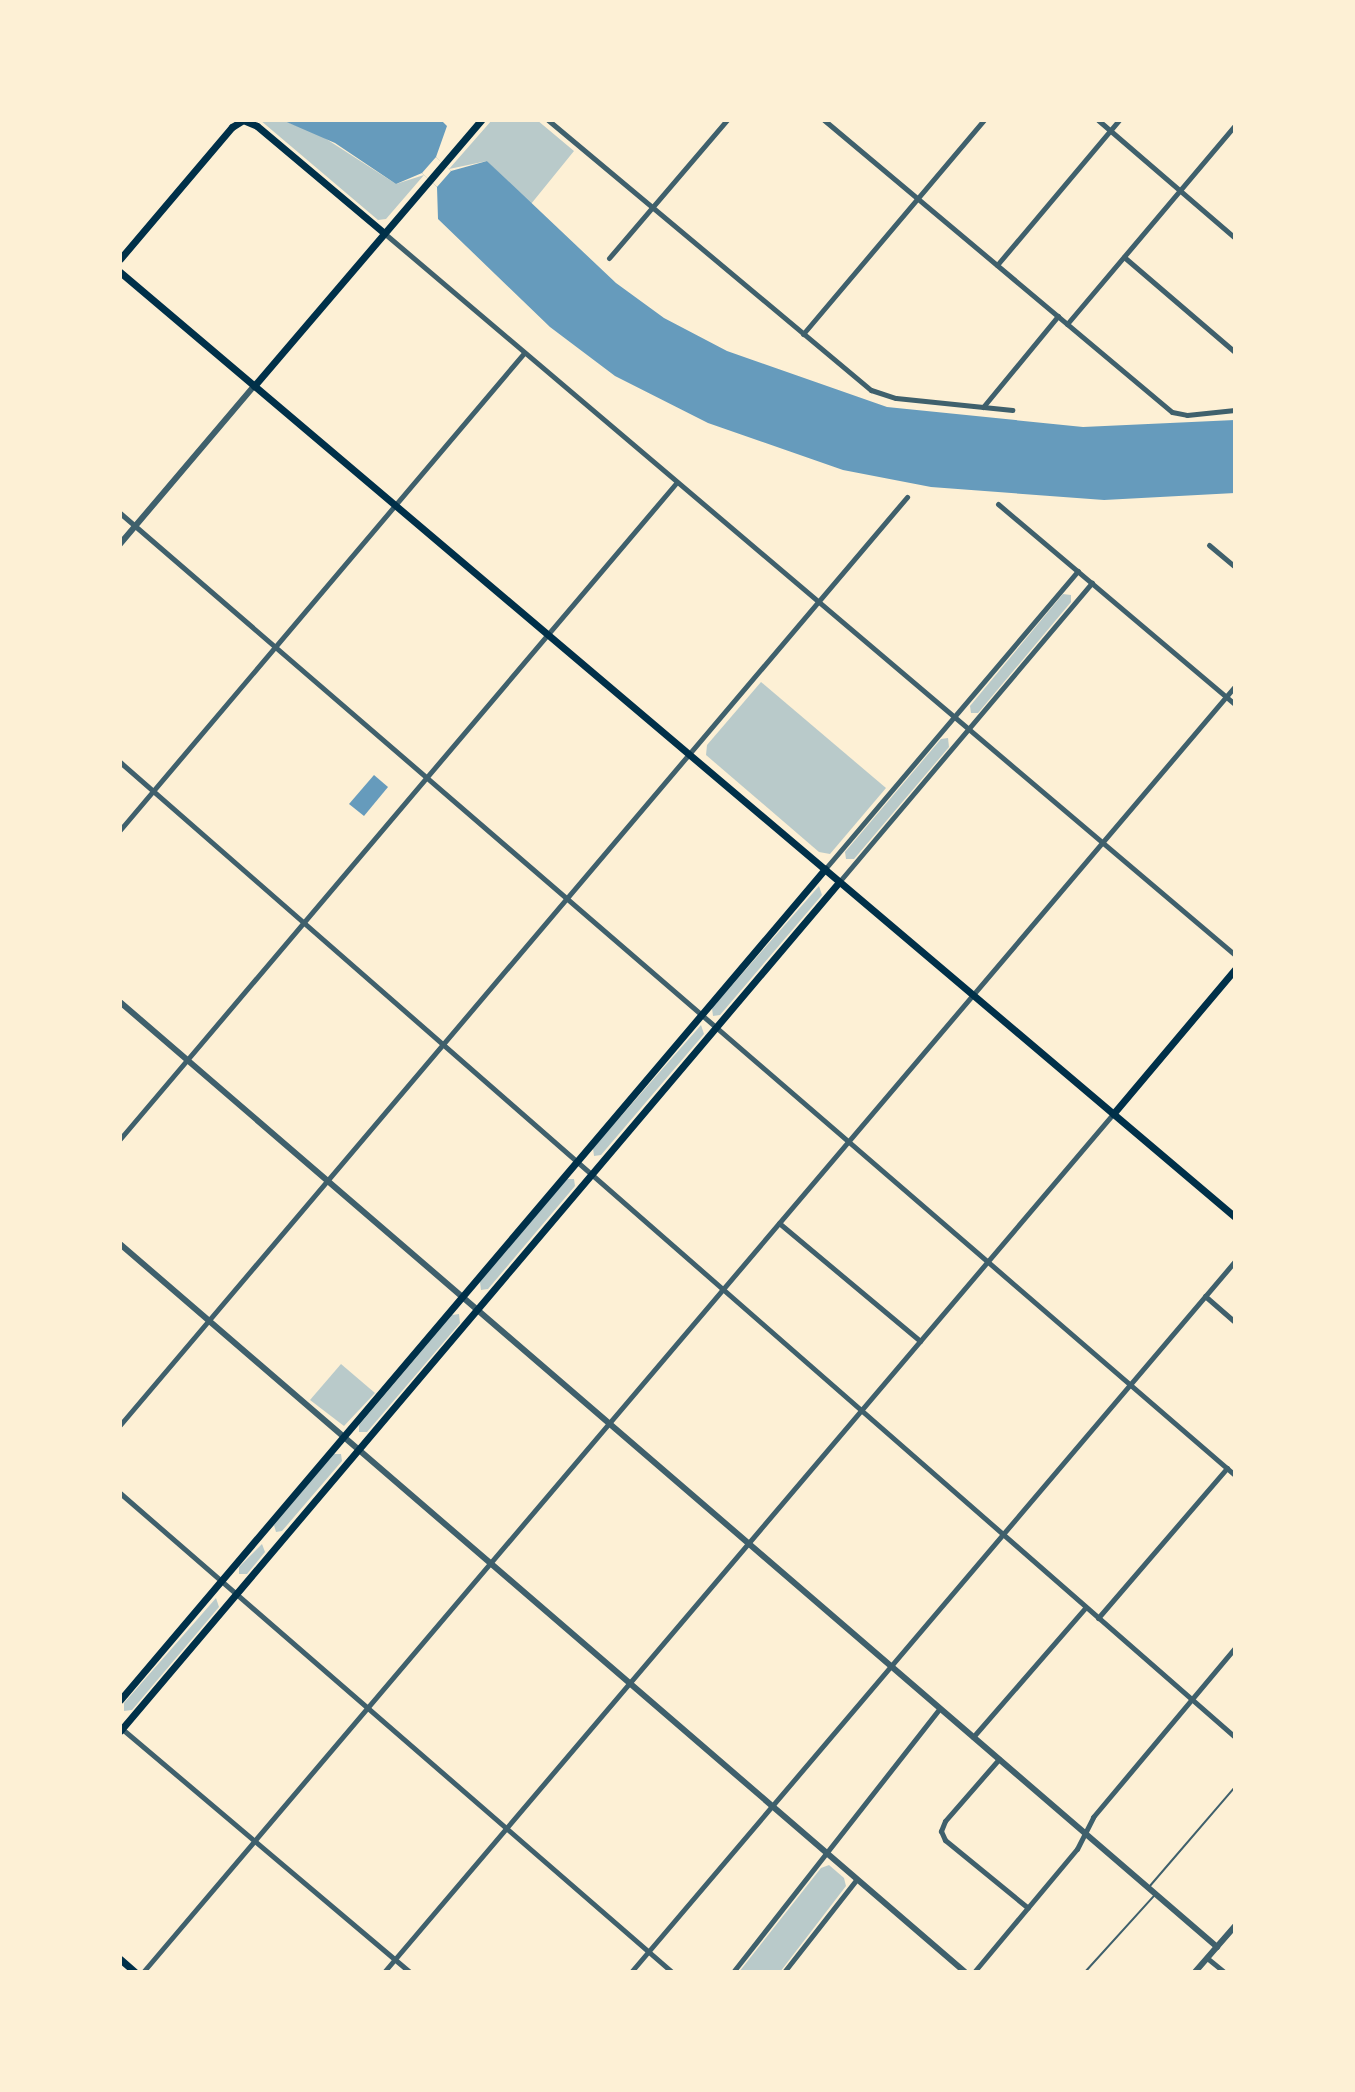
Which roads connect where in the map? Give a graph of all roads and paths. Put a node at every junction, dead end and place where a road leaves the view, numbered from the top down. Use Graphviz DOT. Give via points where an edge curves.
graph roads {
  1 [pos="243,120"];
  2 [pos="481,120"];
  3 [pos="548,120"];
  4 [pos="727,120"];
  5 [pos="824,120"];
  6 [pos="984,120"];
  7 [pos="1098,120"];
  8 [pos="1119,120"];
  9 [pos="1235,125"];
  10 [pos="1110,130"];
  11 [pos="1180,190"];
  12 [pos="918,198"];
  13 [pos="652,207"];
  14 [pos="384,233"];
  15 [pos="1235,238"];
  16 [pos="1124,257"];
  17 [pos="609,258"];
  18 [pos="120,259"];
  19 [pos="997,265"];
  20 [pos="120,272"];
  21 [pos="1058,316"];
  22 [pos="1067,324"];
  23 [pos="803,334"];
  24 [pos="1235,352"];
  25 [pos="524,353"];
  26 [pos="254,386"];
  27 [pos="983,407"];
  28 [pos="1012,410"];
  29 [pos="1235,410"];
  30 [pos="677,482"];
  31 [pos="907,497"];
  32 [pos="998,504"];
  33 [pos="395,505"];
  34 [pos="120,513"];
  35 [pos="135,526"];
  36 [pos="120,544"];
  37 [pos="1209,545"];
  38 [pos="1235,567"];
  39 [pos="1078,571"];
  40 [pos="1092,583"];
  41 [pos="818,602"];
  42 [pos="548,635"];
  43 [pos="275,647"];
  44 [pos="1235,686"];
  45 [pos="1226,696"];
  46 [pos="1235,704"];
  47 [pos="954,717"];
  48 [pos="969,730"];
  49 [pos="689,754"];
  50 [pos="120,762"];
  51 [pos="427,777"];
  52 [pos="153,791"];
  53 [pos="120,830"];
  54 [pos="1102,842"];
  55 [pos="825,869"];
  56 [pos="839,882"];
  57 [pos="567,898"];
  58 [pos="303,923"];
  59 [pos="1235,955"];
  60 [pos="1235,969"];
  61 [pos="973,995"];
  62 [pos="120,1002"];
  63 [pos="702,1015"];
  64 [pos="716,1027"];
  65 [pos="443,1044"];
  66 [pos="187,1060"];
  67 [pos="1113,1114"];
  68 [pos="120,1139"];
  69 [pos="848,1141"];
  70 [pos="577,1162"];
  71 [pos="592,1174"];
  72 [pos="327,1181"];
  73 [pos="1235,1217"];
  74 [pos="779,1223"];
  75 [pos="120,1244"];
  76 [pos="988,1261"];
  77 [pos="1235,1261"];
  78 [pos="723,1289"];
  79 [pos="1205,1296"];
  80 [pos="462,1297"];
  81 [pos="477,1310"];
  82 [pos="209,1320"];
  83 [pos="1235,1322"];
  84 [pos="920,1341"];
  85 [pos="1130,1384"];
  86 [pos="861,1410"];
  87 [pos="609,1423"];
  88 [pos="120,1425"];
  89 [pos="344,1437"];
  90 [pos="359,1449"];
  91 [pos="1227,1468"];
  92 [pos="1235,1475"];
  93 [pos="120,1493"];
  94 [pos="1003,1534"];
  95 [pos="748,1543"];
  96 [pos="490,1563"];
  97 [pos="221,1581"];
  98 [pos="236,1594"];
  99 [pos="1086,1607"];
  100 [pos="1098,1618"];
  101 [pos="1235,1648"];
  102 [pos="891,1666"];
  103 [pos="630,1683"];
  104 [pos="1191,1699"];
  105 [pos="120,1700"];
  106 [pos="367,1708"];
  107 [pos="940,1708"];
  108 [pos="121,1729"];
  109 [pos="973,1737"];
  110 [pos="1235,1737"];
  111 [pos="999,1759"];
  112 [pos="1235,1787"];
  113 [pos="772,1806"];
  114 [pos="506,1828"];
  115 [pos="1085,1833"];
  116 [pos="254,1841"];
  117 [pos="826,1852"];
  118 [pos="857,1879"];
  119 [pos="1149,1888"];
  120 [pos="1156,1894"];
  121 [pos="1028,1908"];
  122 [pos="1235,1926"];
  123 [pos="1217,1947"];
  124 [pos="648,1952"];
  125 [pos="1207,1958"];
  126 [pos="120,1959"];
  127 [pos="395,1960"];
  128 [pos="962,1971"];
  129 [pos="135,1972"];
  130 [pos="143,1972"];
  131 [pos="384,1972"];
  132 [pos="410,1972"];
  133 [pos="631,1972"];
  134 [pos="672,1972"];
  135 [pos="733,1972"];
  136 [pos="784,1972"];
  137 [pos="974,1972"];
  138 [pos="1085,1972"];
  139 [pos="1195,1972"];
  140 [pos="1224,1972"];
  1 -- 14 [label="main road" via="257,126"];
  1 -- 18 [label="main road"];
  2 -- 14 [label="main road"];
  3 -- 13 [label="street"];
  4 -- 13 [label="street"];
  5 -- 12 [label="street"];
  6 -- 12 [label="street"];
  7 -- 10 [label="street"];
  8 -- 10 [label="street"];
  9 -- 11 [label="street"];
  10 -- 11 [label="street"];
  10 -- 19 [label="street"];
  11 -- 15 [label="street"];
  11 -- 16 [label="street"];
  12 -- 19 [label="street"];
  12 -- 23 [label="street"];
  13 -- 17 [label="street"];
  13 -- 23 [label="street"];
  14 -- 25 [label="street"];
  14 -- 26 [label="main road"];
  16 -- 22 [label="street"];
  16 -- 24 [label="street"];
  19 -- 21 [label="street"];
  20 -- 26 [label="main road"];
  21 -- 22 [label="street"];
  21 -- 27 [label="street"];
  22 -- 29 [label="street" via="1177,414"];
  23 -- 27 [label="street" via="883,395"];
  25 -- 30 [label="street"];
  25 -- 33 [label="street"];
  26 -- 33 [label="main road"];
  26 -- 35 [label="street"];
  27 -- 28 [label="street"];
  30 -- 41 [label="street"];
  30 -- 42 [label="street"];
  31 -- 41 [label="street"];
  32 -- 39 [label="street"];
  33 -- 42 [label="main road"];
  33 -- 43 [label="street"];
  34 -- 35 [label="street"];
  35 -- 36 [label="street"];
  35 -- 43 [label="street"];
  37 -- 38 [label="street"];
  39 -- 40 [label="street"];
  39 -- 47 [label="street"];
  40 -- 45 [label="street"];
  40 -- 48 [label="street"];
  41 -- 47 [label="street"];
  41 -- 49 [label="street"];
  42 -- 49 [label="main road"];
  42 -- 51 [label="street"];
  43 -- 51 [label="street"];
  43 -- 52 [label="street"];
  44 -- 45 [label="street"];
  45 -- 46 [label="street"];
  45 -- 54 [label="street"];
  47 -- 48 [label="street"];
  47 -- 55 [label="street"];
  48 -- 54 [label="street"];
  48 -- 56 [label="street"];
  49 -- 55 [label="main road"];
  49 -- 57 [label="street"];
  50 -- 52 [label="street"];
  51 -- 57 [label="street"];
  51 -- 58 [label="street"];
  52 -- 53 [label="street"];
  52 -- 58 [label="street"];
  54 -- 59 [label="street"];
  54 -- 61 [label="street"];
  55 -- 56 [label="main road"];
  55 -- 63 [label="main road"];
  56 -- 61 [label="main road"];
  56 -- 64 [label="main road"];
  57 -- 63 [label="street"];
  57 -- 65 [label="street"];
  58 -- 65 [label="street"];
  58 -- 66 [label="street"];
  60 -- 67 [label="main road"];
  61 -- 67 [label="main road"];
  61 -- 69 [label="street"];
  62 -- 66 [label="street"];
  63 -- 64 [label="street"];
  63 -- 70 [label="main road"];
  64 -- 69 [label="street"];
  64 -- 71 [label="main road"];
  65 -- 70 [label="street"];
  65 -- 72 [label="street"];
  66 -- 68 [label="street"];
  66 -- 72 [label="street"];
  67 -- 73 [label="main road"];
  67 -- 76 [label="street"];
  69 -- 74 [label="street"];
  69 -- 76 [label="street"];
  70 -- 71 [label="street"];
  70 -- 80 [label="main road"];
  71 -- 78 [label="street"];
  71 -- 81 [label="main road"];
  72 -- 80 [label="street"];
  72 -- 82 [label="street"];
  74 -- 78 [label="street"];
  74 -- 84 [label="street"];
  75 -- 82 [label="street"];
  76 -- 84 [label="street"];
  76 -- 85 [label="street"];
  77 -- 79 [label="street"];
  78 -- 86 [label="street"];
  78 -- 87 [label="street"];
  79 -- 83 [label="street"];
  79 -- 85 [label="street"];
  80 -- 81 [label="street"];
  80 -- 89 [label="main road"];
  81 -- 87 [label="street"];
  81 -- 90 [label="main road"];
  82 -- 88 [label="street"];
  82 -- 89 [label="street"];
  84 -- 86 [label="street"];
  85 -- 91 [label="street"];
  85 -- 94 [label="street"];
  86 -- 94 [label="street"];
  86 -- 95 [label="street"];
  87 -- 95 [label="street"];
  87 -- 96 [label="street"];
  89 -- 90 [label="street"];
  89 -- 97 [label="main road"];
  90 -- 96 [label="street"];
  90 -- 98 [label="main road"];
  91 -- 92 [label="street"];
  91 -- 100 [label="street"];
  93 -- 97 [label="street"];
  94 -- 99 [label="street"];
  94 -- 102 [label="street"];
  95 -- 102 [label="street"];
  95 -- 103 [label="street"];
  96 -- 103 [label="street"];
  96 -- 106 [label="street"];
  97 -- 98 [label="street"];
  97 -- 105 [label="main road"];
  98 -- 106 [label="street"];
  98 -- 108 [label="main road"];
  99 -- 100 [label="street"];
  99 -- 109 [label="street"];
  100 -- 104 [label="street"];
  101 -- 104 [label="street"];
  102 -- 107 [label="street"];
  102 -- 113 [label="street"];
  103 -- 113 [label="street"];
  103 -- 114 [label="street"];
  104 -- 110 [label="street"];
  104 -- 115 [label="street"];
  106 -- 114 [label="street"];
  106 -- 116 [label="street"];
  107 -- 109 [label="street"];
  107 -- 117 [label="street"];
  108 -- 116 [label="street"];
  109 -- 111 [label="street"];
  111 -- 115 [label="street"];
  111 -- 121 [label="street" via="941,1831 945,1840"];
  112 -- 119 [label="lane"];
  113 -- 117 [label="street"];
  113 -- 124 [label="street"];
  114 -- 124 [label="street"];
  114 -- 127 [label="street"];
  115 -- 119 [label="street"];
  115 -- 121 [label="street"];
  116 -- 127 [label="street"];
  116 -- 130 [label="street"];
  117 -- 118 [label="street"];
  117 -- 135 [label="street"];
  118 -- 128 [label="street"];
  118 -- 136 [label="street"];
  119 -- 120 [label="street"];
  120 -- 123 [label="street"];
  120 -- 138 [label="lane"];
  121 -- 137 [label="street"];
  122 -- 123 [label="street"];
  123 -- 125 [label="street"];
  124 -- 133 [label="street"];
  124 -- 134 [label="street"];
  125 -- 139 [label="street"];
  125 -- 140 [label="street"];
  126 -- 129 [label="main road"];
  127 -- 131 [label="street"];
  127 -- 132 [label="street"];
}
